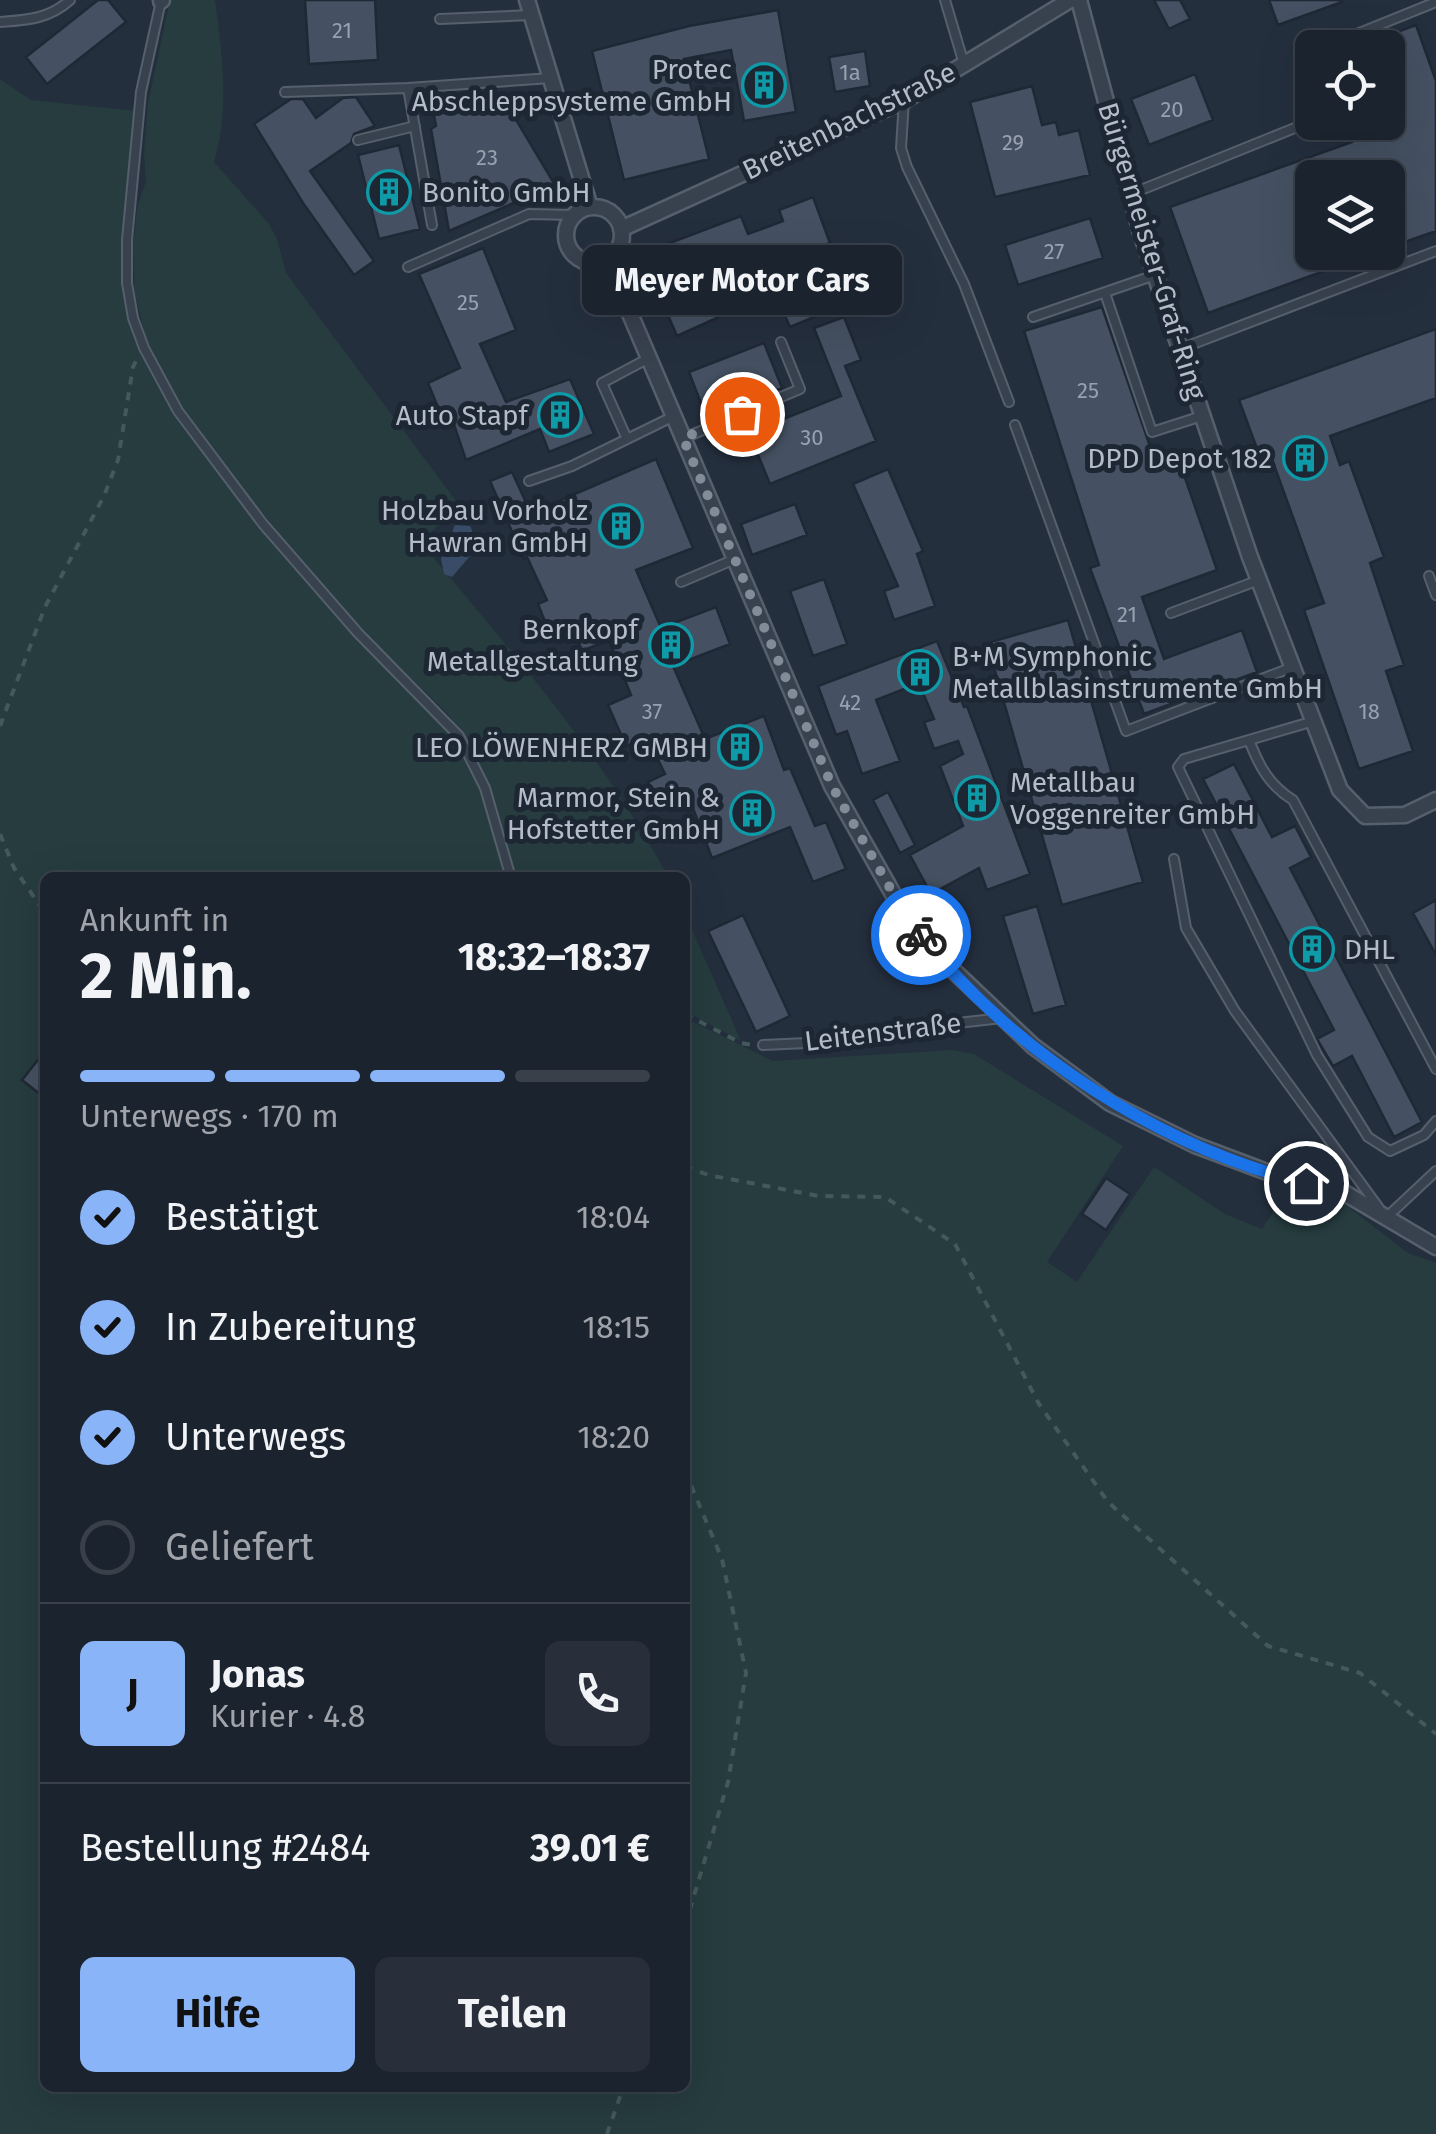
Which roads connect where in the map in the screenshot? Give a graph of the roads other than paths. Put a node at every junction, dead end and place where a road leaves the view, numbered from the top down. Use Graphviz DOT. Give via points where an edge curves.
graph roads {
  1 [pos="70,0"];
  2 [pos="161,0"];
  3 [pos="527,0"];
  4 [pos="945,0"];
  5 [pos="1070,0"];
  6 [pos="1080,0"];
  7 [pos="1436,2"];
  8 [pos="531,16"];
  9 [pos="440,20"];
  10 [pos="0,22"];
  11 [pos="1367,30"];
  12 [pos="964,64"];
  13 [pos="551,78"];
  14 [pos="408,88"];
  15 [pos="285,92"];
  16 [pos="904,100"];
  17 [pos="415,126"];
  18 [pos="1295,128"];
  19 [pos="358,140"];
  20 [pos="1131,194"];
  21 [pos="590,207"];
  22 [pos="574,215"];
  23 [pos="432,226"];
  24 [pos="622,229"];
  25 [pos="1436,251"];
  26 [pos="607,260"];
  27 [pos="408,267"];
  28 [pos="1155,276"];
  29 [pos="1105,293"];
  30 [pos="1033,317"];
  31 [pos="781,342"];
  32 [pos="1180,349"];
  33 [pos="649,358"];
  34 [pos="1009,402"];
  35 [pos="674,416"];
  36 [pos="1202,416"];
  37 [pos="1016,425"];
  38 [pos="683,438"];
  39 [pos="627,439"];
  40 [pos="529,481"];
  41 [pos="735,558"];
  42 [pos="1429,576"];
  43 [pos="1259,580"];
  44 [pos="681,582"];
  45 [pos="1436,595"];
  46 [pos="1171,613"];
  47 [pos="1292,667"];
  48 [pos="1314,721"];
  49 [pos="1249,740"];
  50 [pos="1436,800"];
  51 [pos="1174,859"];
  52 [pos="509,872"];
  53 [pos="1002,1018"];
  54 [pos="763,1045"];
  55 [pos="1436,1070"];
  56 [pos="1436,1121"];
  57 [pos="1436,1171"];
  58 [pos="1385,1214"];
  59 [pos="1436,1247"];
  1 -- 10 [label="lane" via="57,12"];
  2 -- 52 [label="lane" via="141,92 127,240 127,283 144,348 178,411 264,524 459,736 485,788"];
  3 -- 8 [label="street"];
  4 -- 12 [label="lane"];
  5 -- 12 [label="street, Breitenbachstraße"];
  6 -- 20 [label="street, Bürgermeister-Graf-Ring"];
  7 -- 11 [label="lane"];
  8 -- 9 [label="lane"];
  8 -- 13 [label="street"];
  12 -- 16 [label="street, Breitenbachstraße"];
  13 -- 14 [label="lane"];
  13 -- 21 [label="street"];
  14 -- 15 [label="lane"];
  14 -- 17 [label="lane"];
  16 -- 24 [label="street, Breitenbachstraße"];
  16 -- 34 [label="lane" via="901,148 907,167 964,284"];
  17 -- 19 [label="lane"];
  17 -- 23 [label="lane"];
  18 -- 20 [label="lane"];
  20 -- 28 [label="street, Bürgermeister-Graf-Ring"];
  21 -- 22 [label="street"];
  21 -- 24 [label="street" via="613,214"];
  22 -- 26 [label="street" via="566,230 574,255 590,263"];
  22 -- 27 [label="lane" via="529,214"];
  24 -- 26 [label="street" via="620,247"];
  25 -- 32 [label="lane"];
  26 -- 33 [label="street, Leitenstraße"];
  28 -- 29 [label="lane"];
  28 -- 32 [label="street, Bürgermeister-Graf-Ring"];
  29 -- 30 [label="lane"];
  29 -- 36 [label="lane" via="1152,432"];
  31 -- 38 [label="lane" via="800,390"];
  32 -- 36 [label="street, Bürgermeister-Graf-Ring"];
  33 -- 35 [label="street, Leitenstraße"];
  33 -- 39 [label="lane" via="602,382"];
  35 -- 38 [label="street, Leitenstraße"];
  35 -- 39 [label="lane"];
  36 -- 43 [label="street, Bürgermeister-Graf-Ring"];
  37 -- 47 [label="lane" via="1126,731"];
  38 -- 41 [label="street, Leitenstraße"];
  39 -- 40 [label="lane"];
  41 -- 44 [label="lane"];
  41 -- 53 [label="street, Leitenstraße" via="832,786 906,916"];
  42 -- 45 [label="lane"];
  43 -- 46 [label="lane"];
  43 -- 47 [label="street, Bürgermeister-Graf-Ring"];
  47 -- 48 [label="street, Bürgermeister-Graf-Ring"];
  48 -- 49 [label="lane"];
  48 -- 50 [label="street, Bürgermeister-Graf-Ring" via="1340,790 1365,816 1405,815"];
  49 -- 55 [label="lane" via="1276,790 1293,800"];
  49 -- 56 [label="lane" via="1184,759 1178,767 1316,1056 1368,1136 1390,1150 1424,1135"];
  51 -- 58 [label="lane" via="1186,928 1235,1011"];
  53 -- 54 [label="lane, Leitenstraße"];
  53 -- 58 [label="street, Leitenstraße" via="1110,1103 1195,1145 1343,1192"];
  57 -- 58 [label="lane"];
  58 -- 59 [label="street, Leitenstraße"];
}
